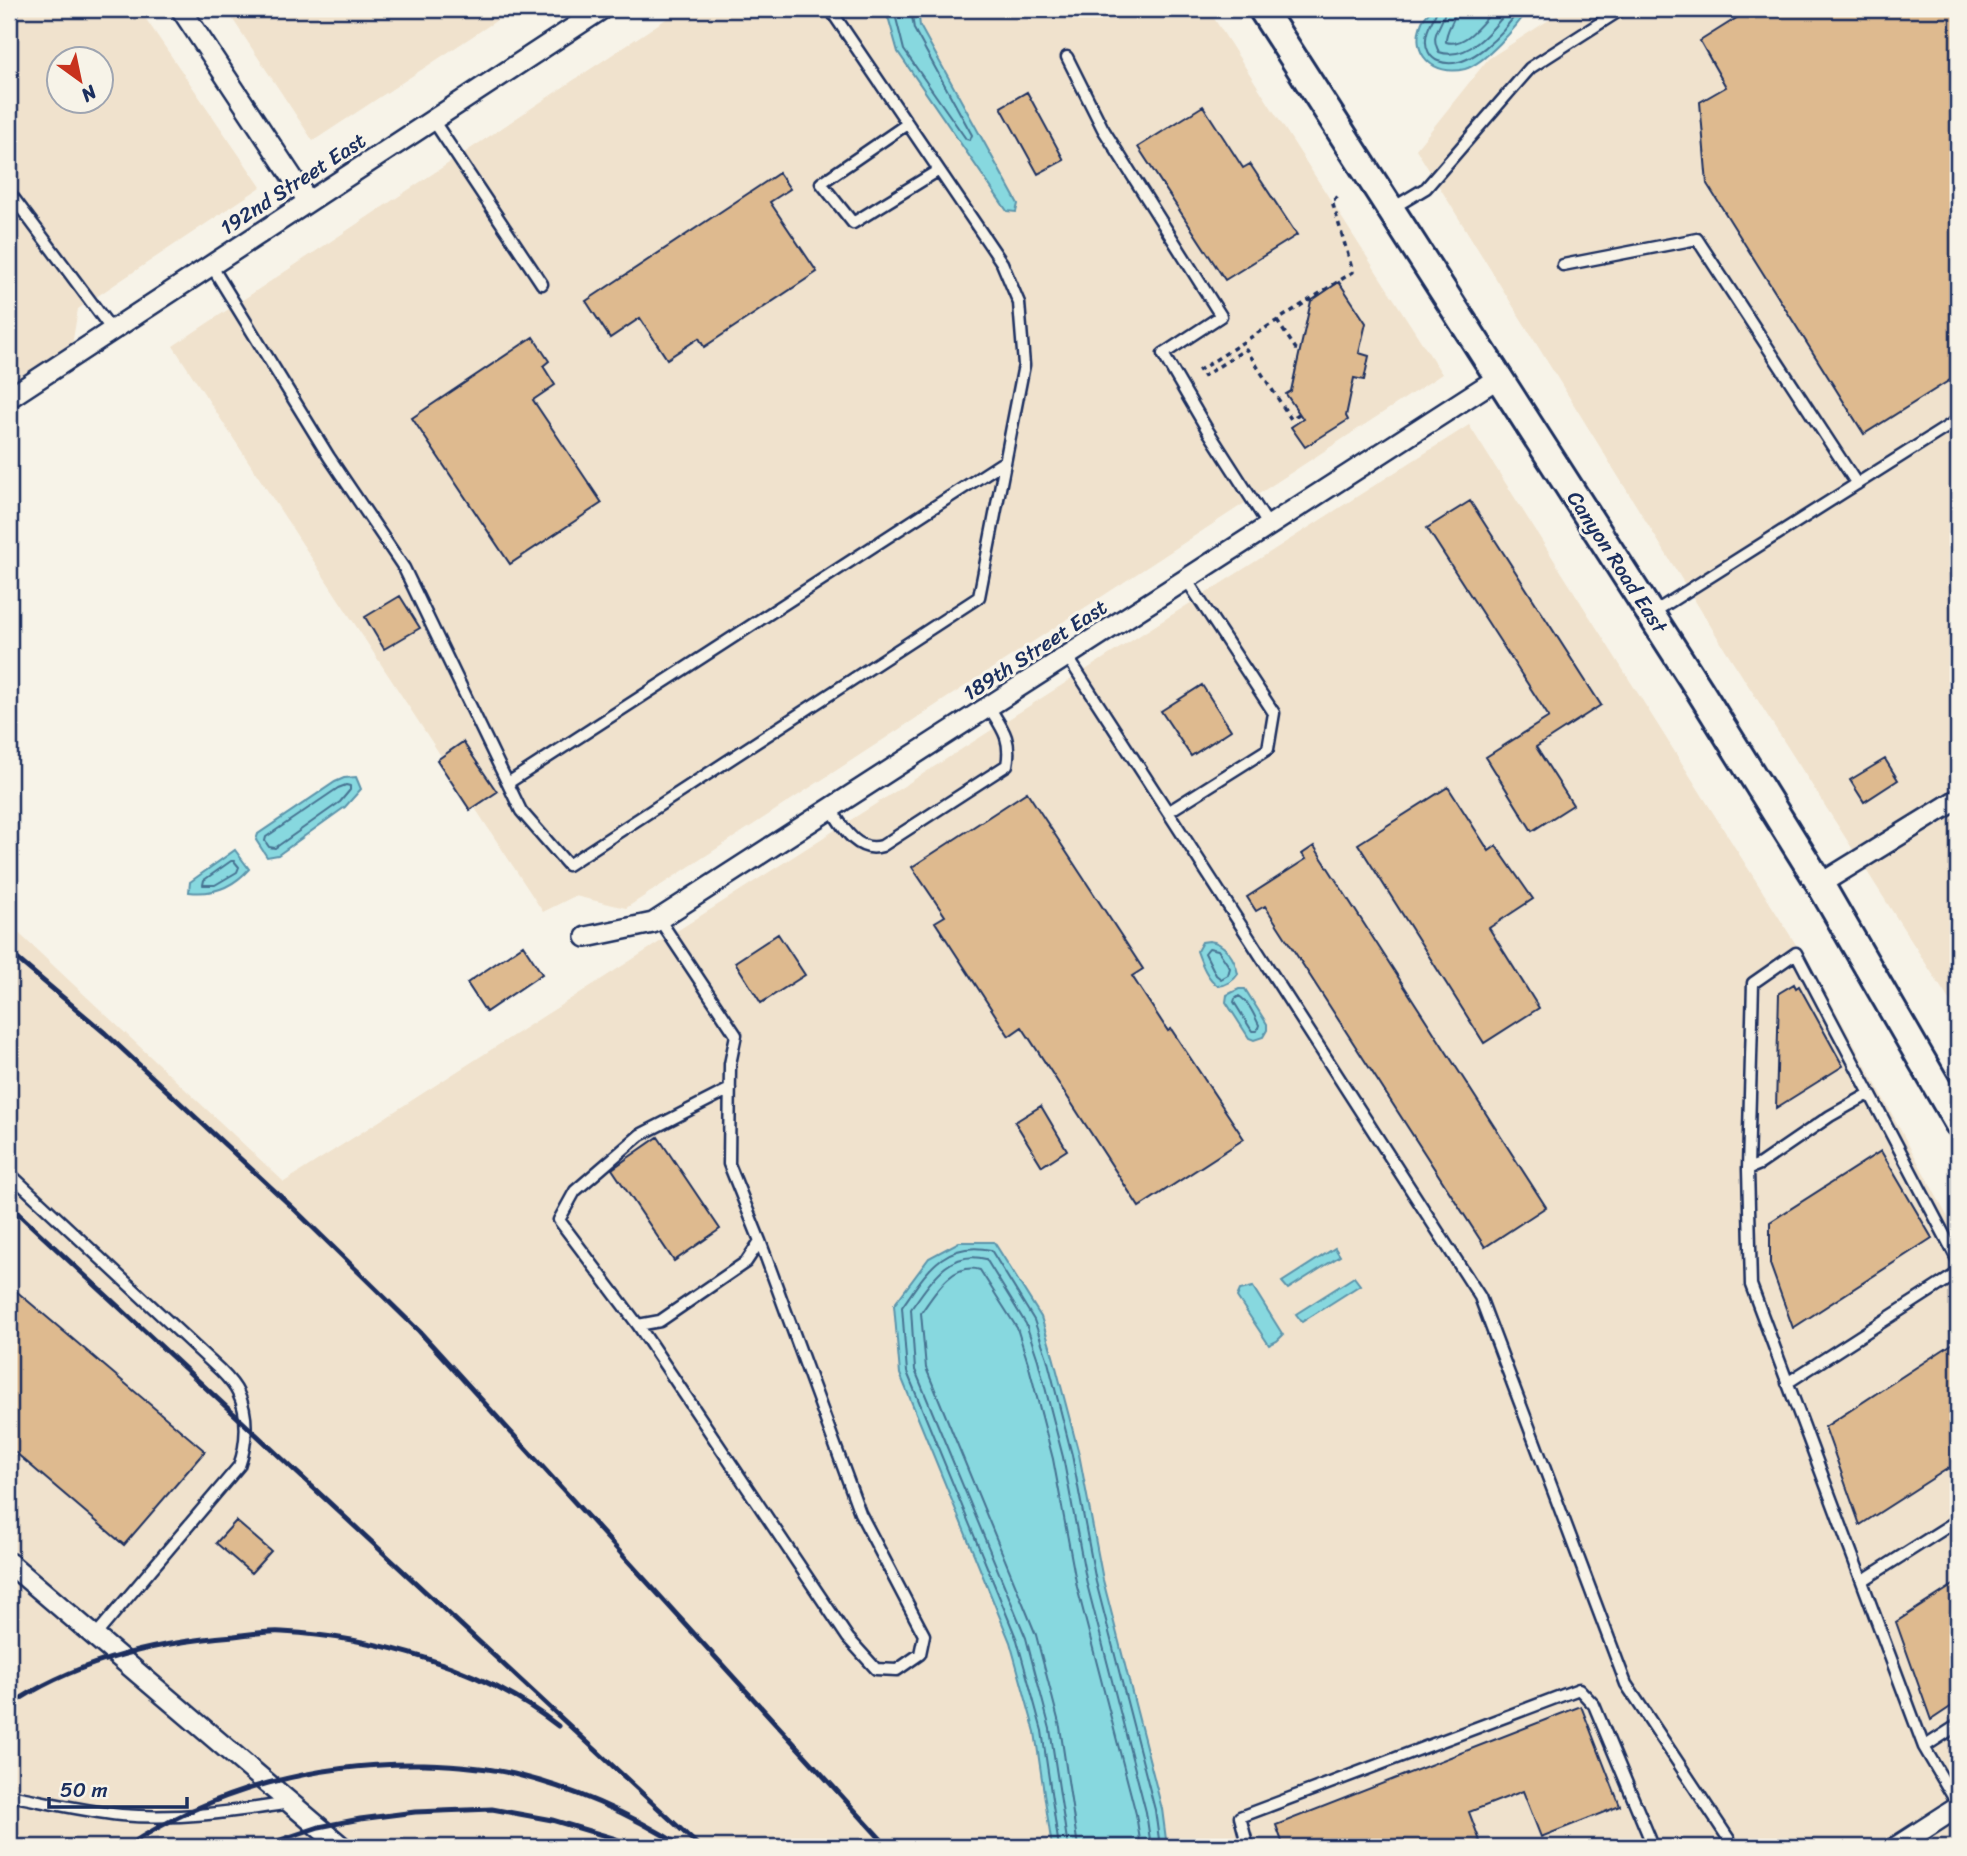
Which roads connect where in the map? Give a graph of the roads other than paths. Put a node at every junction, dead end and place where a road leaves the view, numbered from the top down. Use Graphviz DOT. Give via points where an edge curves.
graph roads {
  1 [pos="181,9"];
  2 [pos="602,9"];
  3 [pos="830,9"];
  4 [pos="1262,9"];
  5 [pos="1622,9"];
  6 [pos="13,10"];
  7 [pos="9,26"];
  8 [pos="1067,57"];
  9 [pos="433,120"];
  10 [pos="907,124"];
  11 [pos="939,170"];
  12 [pos="9,192"];
  13 [pos="308,201"];
  14 [pos="1391,209"];
  15 [pos="211,265"];
  16 [pos="1563,265"];
  17 [pos="542,284"];
  18 [pos="112,330"];
  19 [pos="1499,378"];
  20 [pos="9,398"];
  21 [pos="1958,420"];
  22 [pos="1005,461"];
  23 [pos="1857,484"];
  24 [pos="1269,526"];
  25 [pos="1186,579"];
  26 [pos="1651,614"];
  27 [pos="1066,656"];
  28 [pos="989,706"];
  29 [pos="508,783"];
  30 [pos="1958,799"];
  31 [pos="831,808"];
  32 [pos="1168,812"];
  33 [pos="1820,884"];
  34 [pos="659,919"];
  35 [pos="586,937"];
  36 [pos="730,1089"];
  37 [pos="1869,1094"];
  38 [pos="1958,1123"];
  39 [pos="1748,1170"];
  40 [pos="9,1173"];
  41 [pos="760,1241"];
  42 [pos="1958,1261"];
  43 [pos="1958,1273"];
  44 [pos="638,1325"];
  45 [pos="1787,1383"];
  46 [pos="1958,1520"];
  47 [pos="9,1563"];
  48 [pos="1862,1581"];
  49 [pos="95,1636"];
  50 [pos="1958,1725"];
  51 [pos="1924,1747"];
  52 [pos="9,1795"];
  53 [pos="290,1803"];
  54 [pos="1958,1806"];
  55 [pos="342,1847"];
  56 [pos="1248,1847"];
  57 [pos="1649,1847"];
  58 [pos="1734,1847"];
  59 [pos="1896,1847"];
  1 -- 13 [label="street"];
  2 -- 9 [label="street, 192nd Street East"];
  3 -- 10 [label="lane"];
  4 -- 14 [label="main road, Canyon Road East"];
  5 -- 14 [label="lane" via="1530,68 1426,188"];
  6 -- 7 [label="lane"];
  8 -- 24 [label="lane" via="1103,129 1221,316 1163,354"];
  9 -- 13 [label="street, 192nd Street East"];
  9 -- 17 [label="lane"];
  10 -- 11 [label="lane"];
  10 -- 11 [label="lane" via="821,183 853,223"];
  11 -- 22 [label="lane" via="1002,263 1019,303 1024,365"];
  12 -- 18 [label="lane"];
  13 -- 15 [label="street, 192nd Street East"];
  14 -- 19 [label="main road, Canyon Road East"];
  15 -- 18 [label="street, 192nd Street East"];
  15 -- 29 [label="lane" via="329,457 404,568"];
  16 -- 23 [label="lane" via="1697,239"];
  18 -- 20 [label="street, 192nd Street East"];
  19 -- 24 [label="street, 189th Street East"];
  19 -- 26 [label="main road, Canyon Road East"];
  21 -- 23 [label="lane"];
  22 -- 29 [label="lane"];
  22 -- 29 [label="lane" via="979,597 568,865 521,811"];
  23 -- 26 [label="lane"];
  24 -- 25 [label="street, 189th Street East"];
  25 -- 27 [label="street, 189th Street East"];
  25 -- 32 [label="lane" via="1274,713 1268,749"];
  26 -- 33 [label="main road, Canyon Road East"];
  27 -- 28 [label="street, 189th Street East"];
  27 -- 32 [label="lane"];
  28 -- 31 [label="street, 189th Street East"];
  28 -- 31 [label="lane" via="1007,737 1007,765 882,846 850,838"];
  30 -- 33 [label="street"];
  31 -- 34 [label="street, 189th Street East"];
  32 -- 58 [label="lane" via="1480,1297 1626,1684"];
  33 -- 38 [label="main road, Canyon Road East"];
  34 -- 35 [label="street, 189th Street East"];
  34 -- 36 [label="lane" via="736,1035"];
  36 -- 41 [label="lane" via="729,1164"];
  36 -- 44 [label="lane" via="640,1135 575,1191 559,1220"];
  37 -- 39 [label="lane"];
  37 -- 39 [label="lane" via="1796,953 1753,983"];
  37 -- 42 [label="lane"];
  39 -- 45 [label="lane" via="1751,1285"];
  40 -- 49 [label="lane" via="220,1370 239,1394 245,1415 245,1450 239,1466"];
  41 -- 44 [label="lane" via="735,1270 660,1321"];
  41 -- 44 [label="lane" via="860,1513 924,1635 920,1654 897,1670 876,1669 848,1637"];
  43 -- 45 [label="lane"];
  45 -- 48 [label="lane"];
  46 -- 48 [label="lane"];
  47 -- 49 [label="street"];
  48 -- 51 [label="lane"];
  49 -- 53 [label="street"];
  50 -- 51 [label="lane"];
  51 -- 54 [label="lane"];
  52 -- 53 [label="lane" via="121,1815 153,1816"];
  53 -- 55 [label="street"];
  54 -- 59 [label="street"];
  56 -- 57 [label="lane" via="1240,1817 1578,1689 1594,1705 1650,1839"];
}
